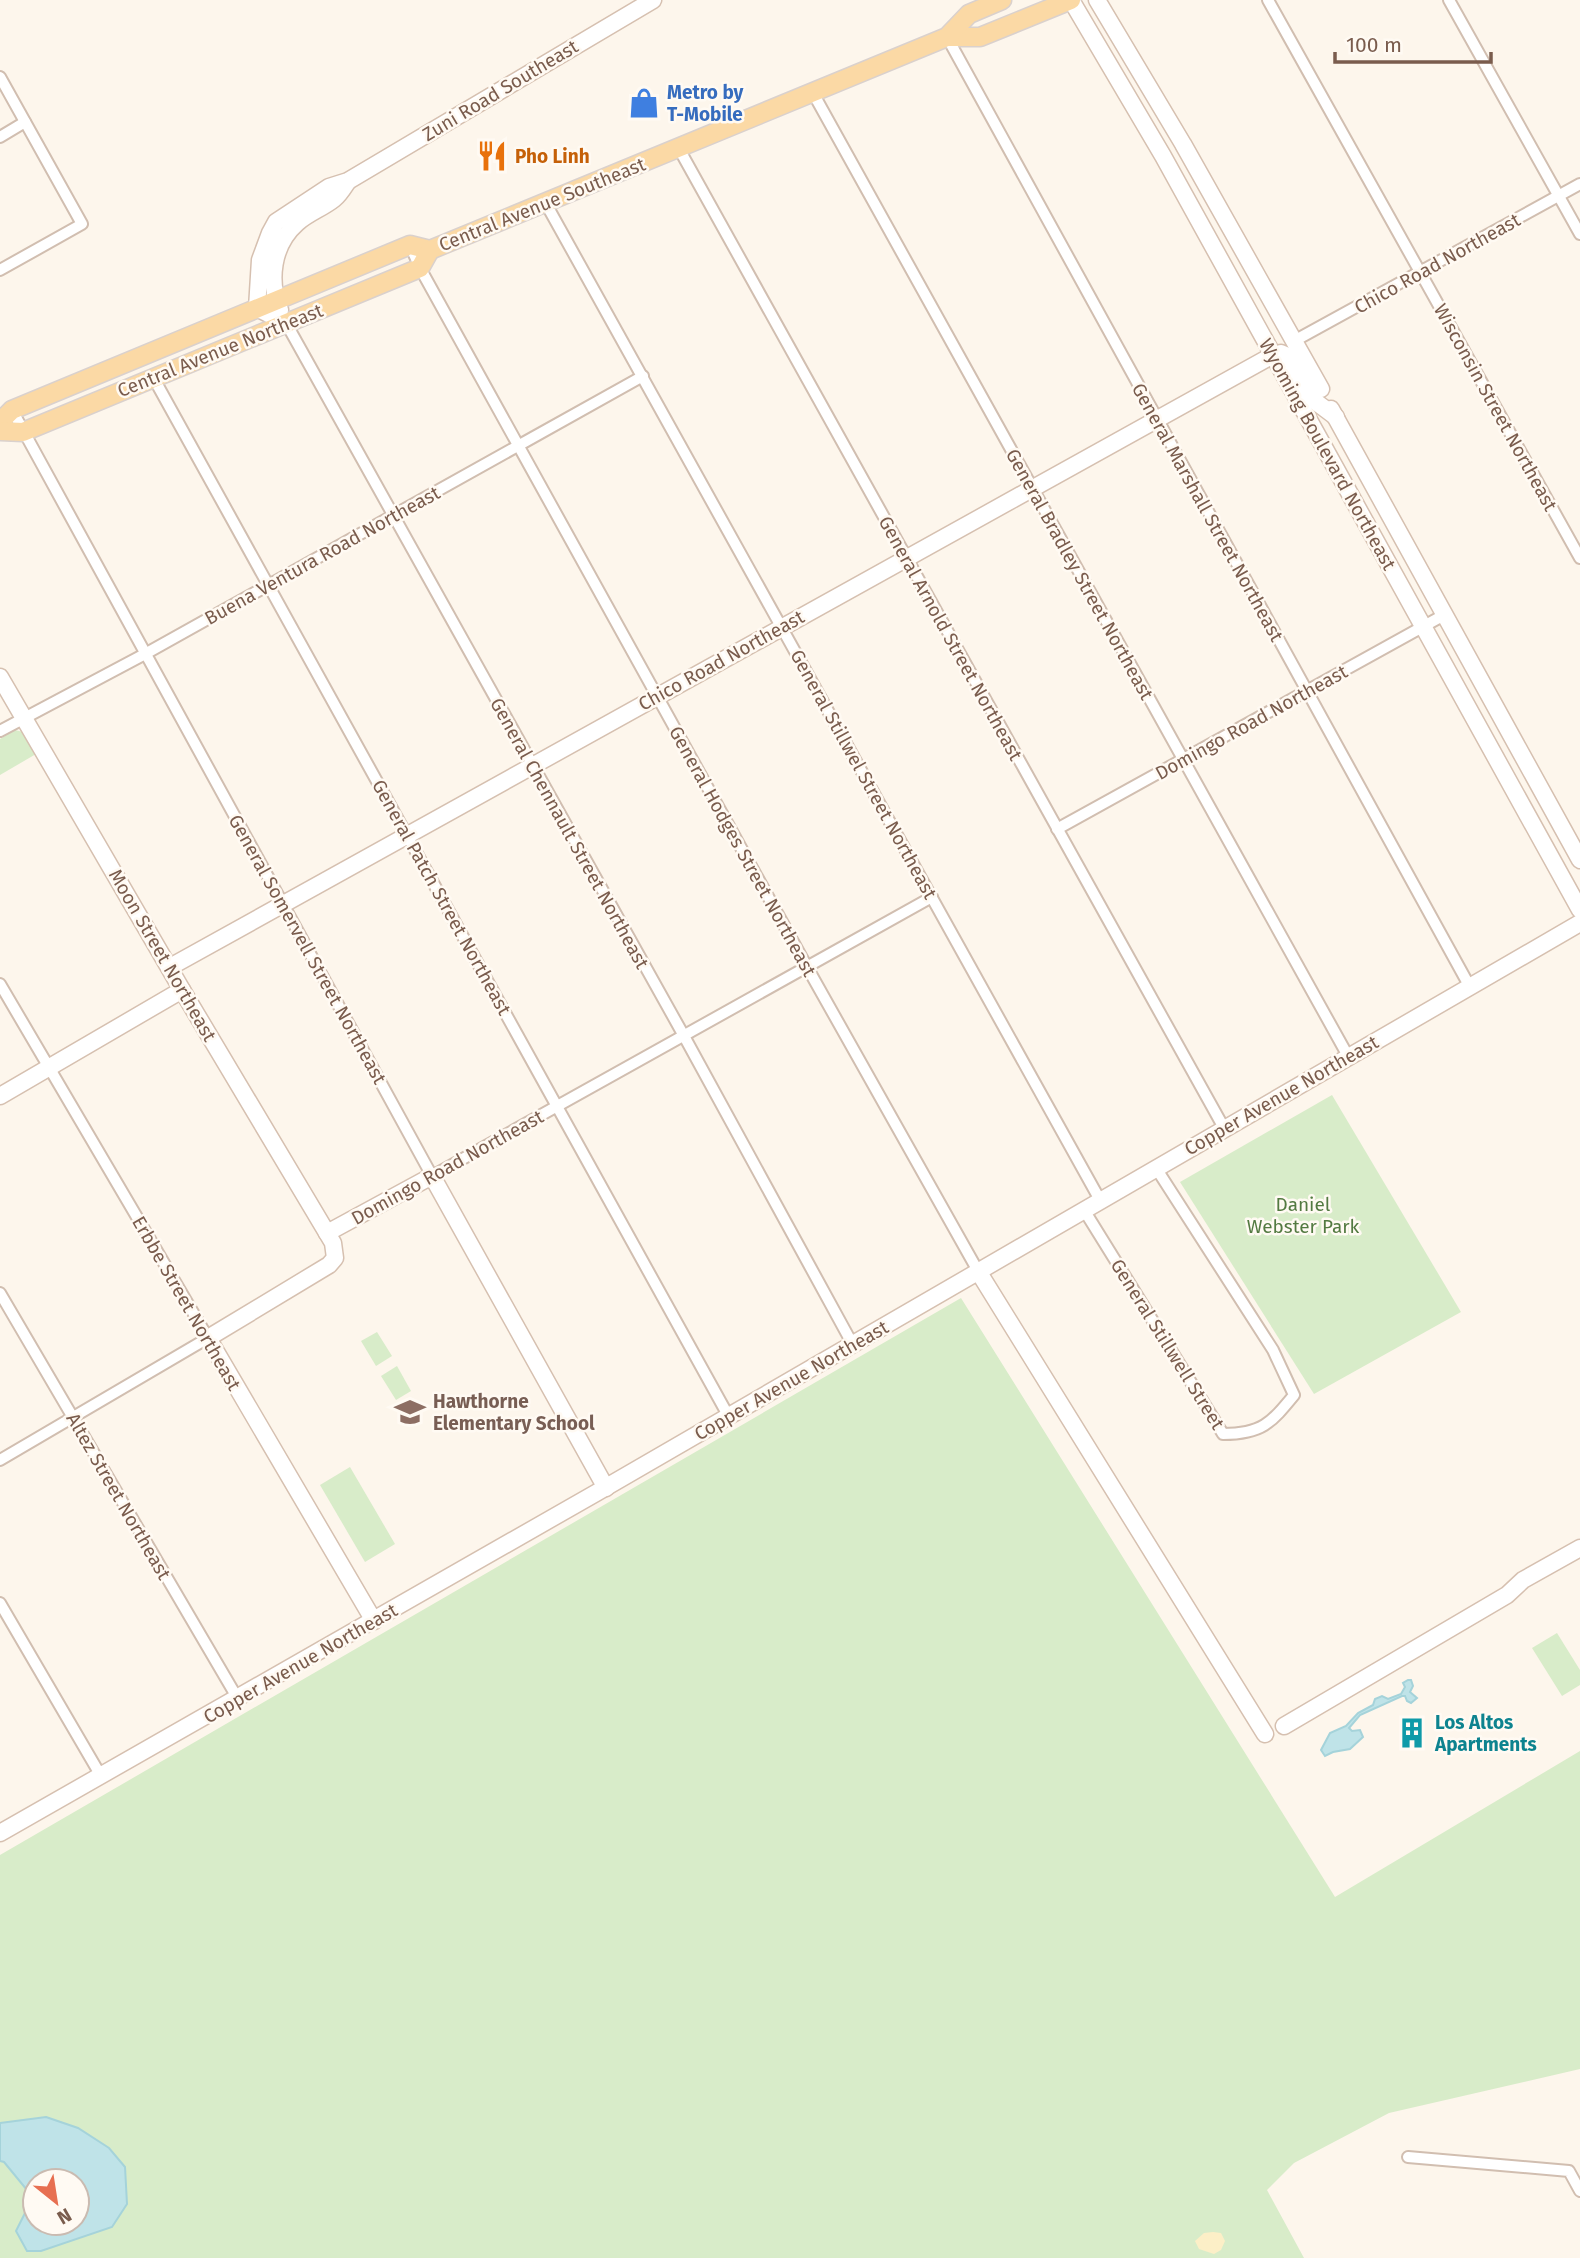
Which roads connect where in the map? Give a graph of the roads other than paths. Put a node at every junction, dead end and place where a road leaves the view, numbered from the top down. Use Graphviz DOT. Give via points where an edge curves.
graph roads {
  1 [pos="653,0"];
  2 [pos="1002,0"];
  3 [pos="1071,0"];
  4 [pos="1097,0"];
  5 [pos="1268,0"];
  6 [pos="1449,0"];
  7 [pos="947,37"];
  8 [pos="0,78"];
  9 [pos="813,93"];
  10 [pos="25,122"];
  11 [pos="0,137"];
  12 [pos="678,147"];
  13 [pos="348,181"];
  14 [pos="1580,184"];
  15 [pos="1559,196"];
  16 [pos="545,202"];
  17 [pos="1580,234"];
  18 [pos="410,245"];
  19 [pos="430,250"];
  20 [pos="1222,265"];
  21 [pos="420,268"];
  22 [pos="0,270"];
  23 [pos="1420,272"];
  24 [pos="276,302"];
  25 [pos="257,308"];
  26 [pos="286,323"];
  27 [pos="1294,341"];
  28 [pos="1273,355"];
  29 [pos="643,376"];
  30 [pos="153,377"];
  31 [pos="6,416"];
  32 [pos="1336,417"];
  33 [pos="1157,420"];
  34 [pos="0,431"];
  35 [pos="23,432"];
  36 [pos="519,446"];
  37 [pos="1033,489"];
  38 [pos="393,515"];
  39 [pos="906,558"];
  40 [pos="1580,558"];
  41 [pos="267,584"];
  42 [pos="1444,615"];
  43 [pos="782,626"];
  44 [pos="1423,626"];
  45 [pos="145,653"];
  46 [pos="0,677"];
  47 [pos="1308,691"];
  48 [pos="657,696"];
  49 [pos="24,718"];
  50 [pos="0,731"];
  51 [pos="1183,760"];
  52 [pos="532,765"];
  53 [pos="1057,829"];
  54 [pos="408,835"];
  55 [pos="1580,860"];
  56 [pos="932,897"];
  57 [pos="284,904"];
  58 [pos="1580,910"];
  59 [pos="1580,923"];
  60 [pos="170,967"];
  61 [pos="807,967"];
  62 [pos="0,984"];
  63 [pos="1470,987"];
  64 [pos="181,990"];
  65 [pos="684,1036"];
  66 [pos="1348,1056"];
  67 [pos="49,1068"];
  68 [pos="0,1096"];
  69 [pos="558,1106"];
  70 [pos="1224,1128"];
  71 [pos="1156,1168"];
  72 [pos="432,1176"];
  73 [pos="1100,1200"];
  74 [pos="1084,1209"];
  75 [pos="327,1233"];
  76 [pos="978,1271"];
  77 [pos="0,1293"];
  78 [pos="208,1338"];
  79 [pos="853,1345"];
  80 [pos="72,1417"];
  81 [pos="729,1417"];
  82 [pos="0,1460"];
  83 [pos="606,1488"];
  84 [pos="1580,1548"];
  85 [pos="0,1603"];
  86 [pos="374,1621"];
  87 [pos="238,1699"];
  88 [pos="1284,1726"];
  89 [pos="1265,1734"];
  90 [pos="101,1776"];
  91 [pos="0,1833"];
  92 [pos="1408,2157"];
  93 [pos="1580,2191"];
  1 -- 13 [label="street, Zuni Road Southeast"];
  2 -- 7 [label="main road, Central Avenue Southeast" via="969,14"];
  3 -- 7 [label="main road" via="980,37"];
  3 -- 20 [label="street, Wyoming Boulevard Northeast"];
  4 -- 27 [label="street, Wyoming Boulevard Northeast"];
  5 -- 23 [label="street, Wisconsin Street Northeast"];
  6 -- 15 [label="street"];
  7 -- 9 [label="main road, Central Avenue Southeast"];
  7 -- 33 [label="street, General Marshall Street Northeast"];
  8 -- 10 [label="street"];
  9 -- 12 [label="main road, Central Avenue Southeast"];
  9 -- 37 [label="street, General Bradley Street Northeast"];
  10 -- 11 [label="street"];
  10 -- 22 [label="street" via="82,224"];
  12 -- 16 [label="main road, Central Avenue Southeast"];
  12 -- 39 [label="street, General Arnold Street Northeast"];
  13 -- 24 [label="street, Zuni Road Southeast" via="334,199 294,225 283,241 275,257 272,282"];
  13 -- 25 [label="street, Zuni Road Southeast" via="329,187 276,222 260,260"];
  14 -- 15 [label="street, Chico Road Northeast"];
  15 -- 17 [label="street"];
  15 -- 23 [label="street, Chico Road Northeast"];
  16 -- 19 [label="main road, Central Avenue Southeast"];
  16 -- 29 [label="street, General Stillwel Street Northeast"];
  18 -- 19 [label="main road, Central Avenue Southeast"];
  18 -- 21 [label="street, General Hodges Street Northeast"];
  18 -- 24 [label="main road, Central Avenue Southeast"];
  19 -- 21 [label="main road"];
  20 -- 27 [label="street" via="1239,274 1278,340"];
  20 -- 28 [label="street, Wyoming Boulevard Northeast"];
  21 -- 26 [label="main road, Central Avenue Northeast"];
  21 -- 36 [label="street, General Hodges Street Northeast"];
  23 -- 27 [label="street, Chico Road Northeast"];
  23 -- 40 [label="street, Wisconsin Street Northeast"];
  24 -- 25 [label="main road, Central Avenue Southeast"];
  24 -- 26 [label="street, Zuni Road Southeast"];
  25 -- 26 [label="street"];
  25 -- 31 [label="main road, Central Avenue Southeast"];
  26 -- 30 [label="main road, Central Avenue Northeast"];
  26 -- 38 [label="street, General Chennault Street Northeast"];
  27 -- 32 [label="street, Wyoming Boulevard Northeast"];
  28 -- 32 [label="street" via="1290,357 1316,402"];
  28 -- 33 [label="street, Chico Road Northeast"];
  28 -- 44 [label="street, Wyoming Boulevard Northeast"];
  29 -- 36 [label="street, Buena Ventura Road Northeast"];
  29 -- 43 [label="street, General Stillwel Street Northeast"];
  30 -- 35 [label="main road, Central Avenue Northeast"];
  30 -- 41 [label="street, General Patch Street Northeast"];
  31 -- 35 [label="street, General Somervell Street Northeast"];
  32 -- 42 [label="street, Wyoming Boulevard Northeast"];
  33 -- 37 [label="street, Chico Road Northeast"];
  33 -- 47 [label="street, General Marshall Street Northeast"];
  34 -- 35 [label="main road, Central Avenue Northeast"];
  35 -- 45 [label="street, General Somervell Street Northeast"];
  36 -- 38 [label="street, Buena Ventura Road Northeast"];
  36 -- 48 [label="street, General Hodges Street Northeast"];
  37 -- 39 [label="street, Chico Road Northeast"];
  37 -- 51 [label="street, General Bradley Street Northeast"];
  38 -- 41 [label="street, Buena Ventura Road Northeast"];
  38 -- 52 [label="street, General Chennault Street Northeast"];
  39 -- 43 [label="street, Chico Road Northeast"];
  39 -- 53 [label="street, General Arnold Street Northeast"];
  41 -- 45 [label="street, Buena Ventura Road Northeast"];
  41 -- 54 [label="street, General Patch Street Northeast"];
  42 -- 44 [label="street, Domingo Road Northeast"];
  42 -- 55 [label="street, Wyoming Boulevard Northeast"];
  43 -- 48 [label="street, Chico Road Northeast"];
  43 -- 56 [label="street, General Stillwel Street Northeast"];
  44 -- 47 [label="street, Domingo Road Northeast"];
  44 -- 58 [label="street, Wyoming Boulevard Northeast"];
  45 -- 49 [label="street, Buena Ventura Road Northeast"];
  45 -- 57 [label="street, General Somervell Street Northeast"];
  46 -- 49 [label="street, Moon Street Northeast"];
  47 -- 51 [label="street, Domingo Road Northeast"];
  47 -- 63 [label="street, General Marshall Street Northeast"];
  48 -- 52 [label="street, Chico Road Northeast"];
  48 -- 61 [label="street, General Hodges Street Northeast"];
  49 -- 50 [label="street, Buena Ventura Road Northeast"];
  49 -- 60 [label="street, Moon Street Northeast"];
  51 -- 53 [label="street, Domingo Road Northeast"];
  51 -- 66 [label="street, General Bradley Street Northeast"];
  52 -- 54 [label="street, Chico Road Northeast"];
  52 -- 65 [label="street, General Chennault Street Northeast"];
  53 -- 70 [label="street, General Arnold Street Northeast"];
  54 -- 57 [label="street, Chico Road Northeast"];
  54 -- 69 [label="street, General Patch Street Northeast"];
  56 -- 61 [label="street, Domingo Road Northeast"];
  56 -- 73 [label="street, General Stillwel Street Northeast"];
  57 -- 60 [label="street, Chico Road Northeast"];
  57 -- 72 [label="street, General Somervell Street Northeast"];
  59 -- 63 [label="street, Copper Avenue Northeast"];
  60 -- 64 [label="street, Moon Street Northeast"];
  61 -- 65 [label="street, Domingo Road Northeast"];
  61 -- 76 [label="street, General Hodges Street Northeast"];
  62 -- 67 [label="street, Erbbe Street Northeast"];
  63 -- 66 [label="street, Copper Avenue Northeast"];
  64 -- 67 [label="street"];
  64 -- 75 [label="street, Moon Street Northeast"];
  65 -- 69 [label="street, Domingo Road Northeast"];
  65 -- 79 [label="street, General Chennault Street Northeast"];
  66 -- 70 [label="street, Copper Avenue Northeast"];
  67 -- 68 [label="street"];
  67 -- 78 [label="street, Erbbe Street Northeast"];
  69 -- 72 [label="street, Domingo Road Northeast"];
  69 -- 81 [label="street, General Patch Street Northeast"];
  70 -- 71 [label="street, Copper Avenue Northeast"];
  71 -- 73 [label="street, Copper Avenue Northeast"];
  71 -- 74 [label="street, General Stillwell Street" via="1273,1350 1294,1395 1274,1420 1246,1434 1223,1434"];
  72 -- 75 [label="street, Domingo Road Northeast"];
  72 -- 83 [label="street, General Somervell Street Northeast"];
  73 -- 74 [label="street, Copper Avenue Northeast"];
  74 -- 76 [label="street, Copper Avenue Northeast"];
  75 -- 78 [label="street, Domingo Road Northeast" via="336,1253 330,1265"];
  76 -- 79 [label="street, Copper Avenue Northeast"];
  76 -- 89 [label="street"];
  77 -- 80 [label="street, Altez Street Northeast"];
  78 -- 80 [label="street, Domingo Road Northeast"];
  78 -- 86 [label="street, Erbbe Street Northeast"];
  79 -- 81 [label="street, Copper Avenue Northeast"];
  80 -- 82 [label="street, Domingo Road Northeast"];
  80 -- 87 [label="street, Altez Street Northeast"];
  81 -- 83 [label="street, Copper Avenue Northeast"];
  83 -- 86 [label="street, Copper Avenue Northeast"];
  84 -- 88 [label="street"];
  85 -- 90 [label="street"];
  86 -- 87 [label="street, Copper Avenue Northeast"];
  87 -- 90 [label="street, Copper Avenue Northeast"];
  90 -- 91 [label="street, Copper Avenue Northeast"];
  92 -- 93 [label="street" via="1569,2171"];
}
